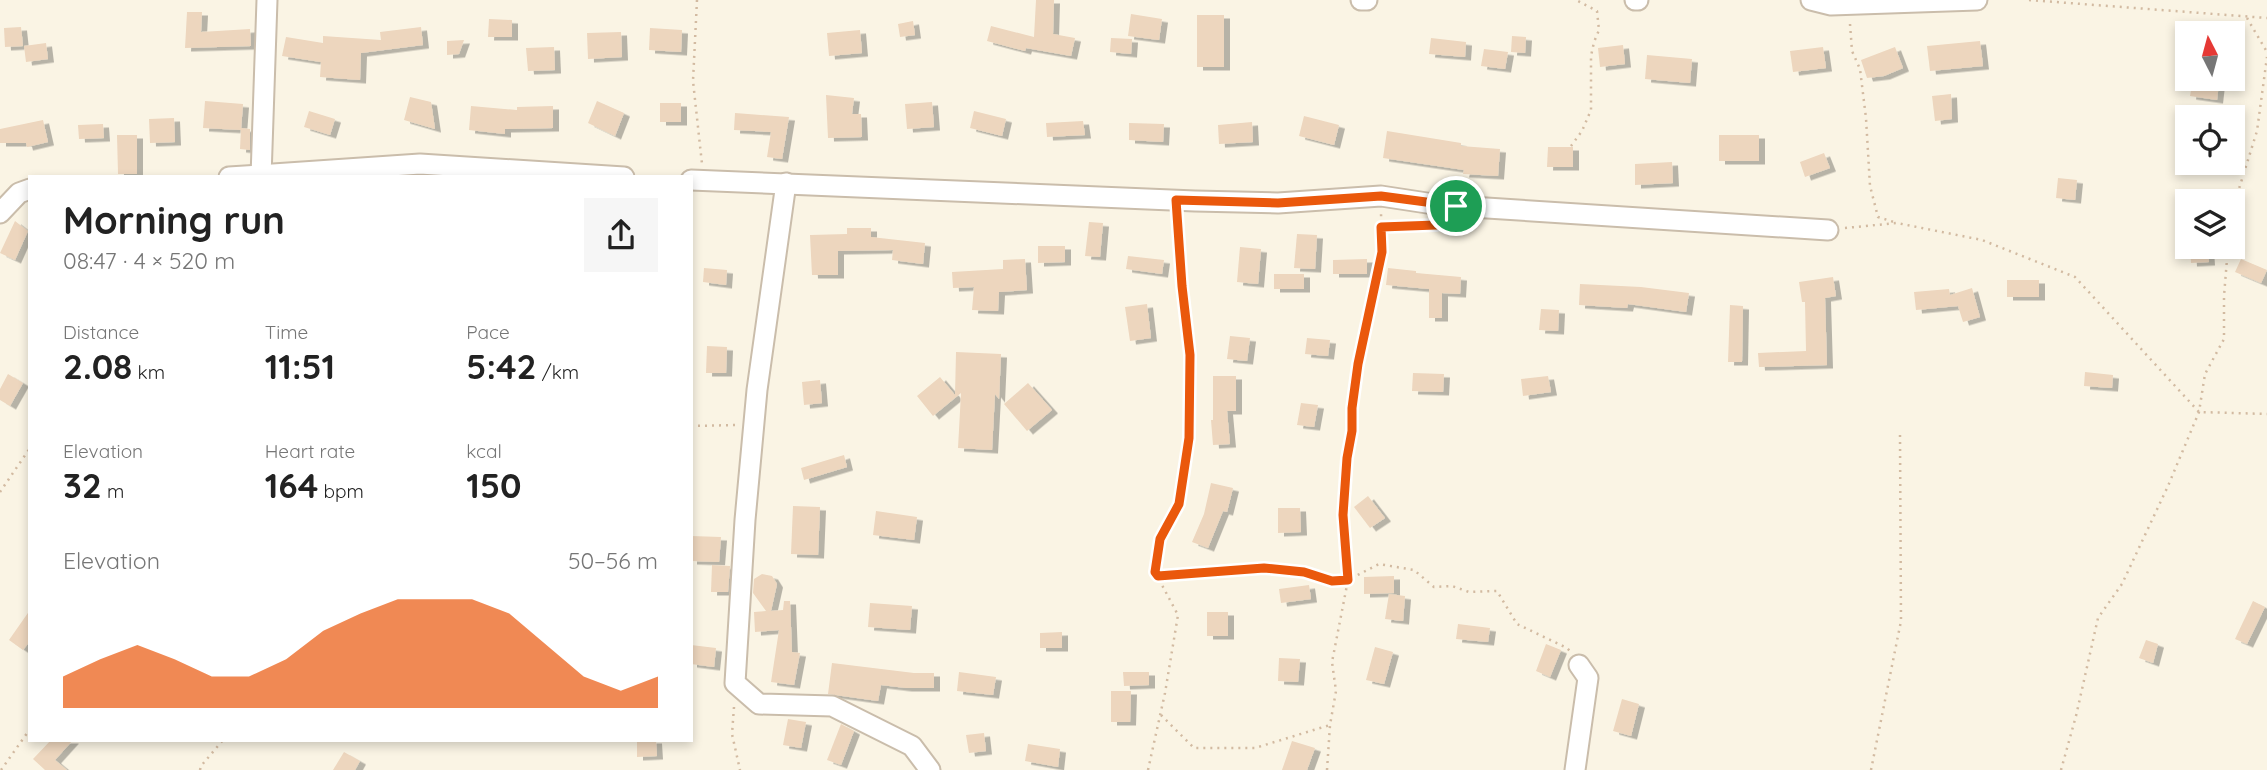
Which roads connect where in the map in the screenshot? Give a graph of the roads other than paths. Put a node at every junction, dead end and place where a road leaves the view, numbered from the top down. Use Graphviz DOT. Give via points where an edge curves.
graph roads {
  1 [pos="267,0"];
  2 [pos="1361,0"];
  3 [pos="1367,0"];
  4 [pos="1811,0"];
  5 [pos="1977,0"];
  6 [pos="261,175"];
  7 [pos="274,175"];
  8 [pos="593,175"];
  9 [pos="697,180"];
  10 [pos="786,183"];
  11 [pos="28,190"];
  12 [pos="0,214"];
  13 [pos="1828,230"];
  14 [pos="1579,665"];
  15 [pos="930,770"];
  16 [pos="1576,770"];
  1 -- 6 [label="street"];
  2 -- 3 [label="street"];
  4 -- 5 [label="street" via="1831,5"];
  7 -- 8 [label="street" via="420,164"];
  9 -- 10 [label="street"];
  10 -- 13 [label="street" via="1278,203 1381,196 1456,206"];
  10 -- 15 [label="street" via="754,423 735,683 759,704 832,706 912,746"];
  11 -- 12 [label="street"];
  14 -- 16 [label="street" via="1588,678"];
}
